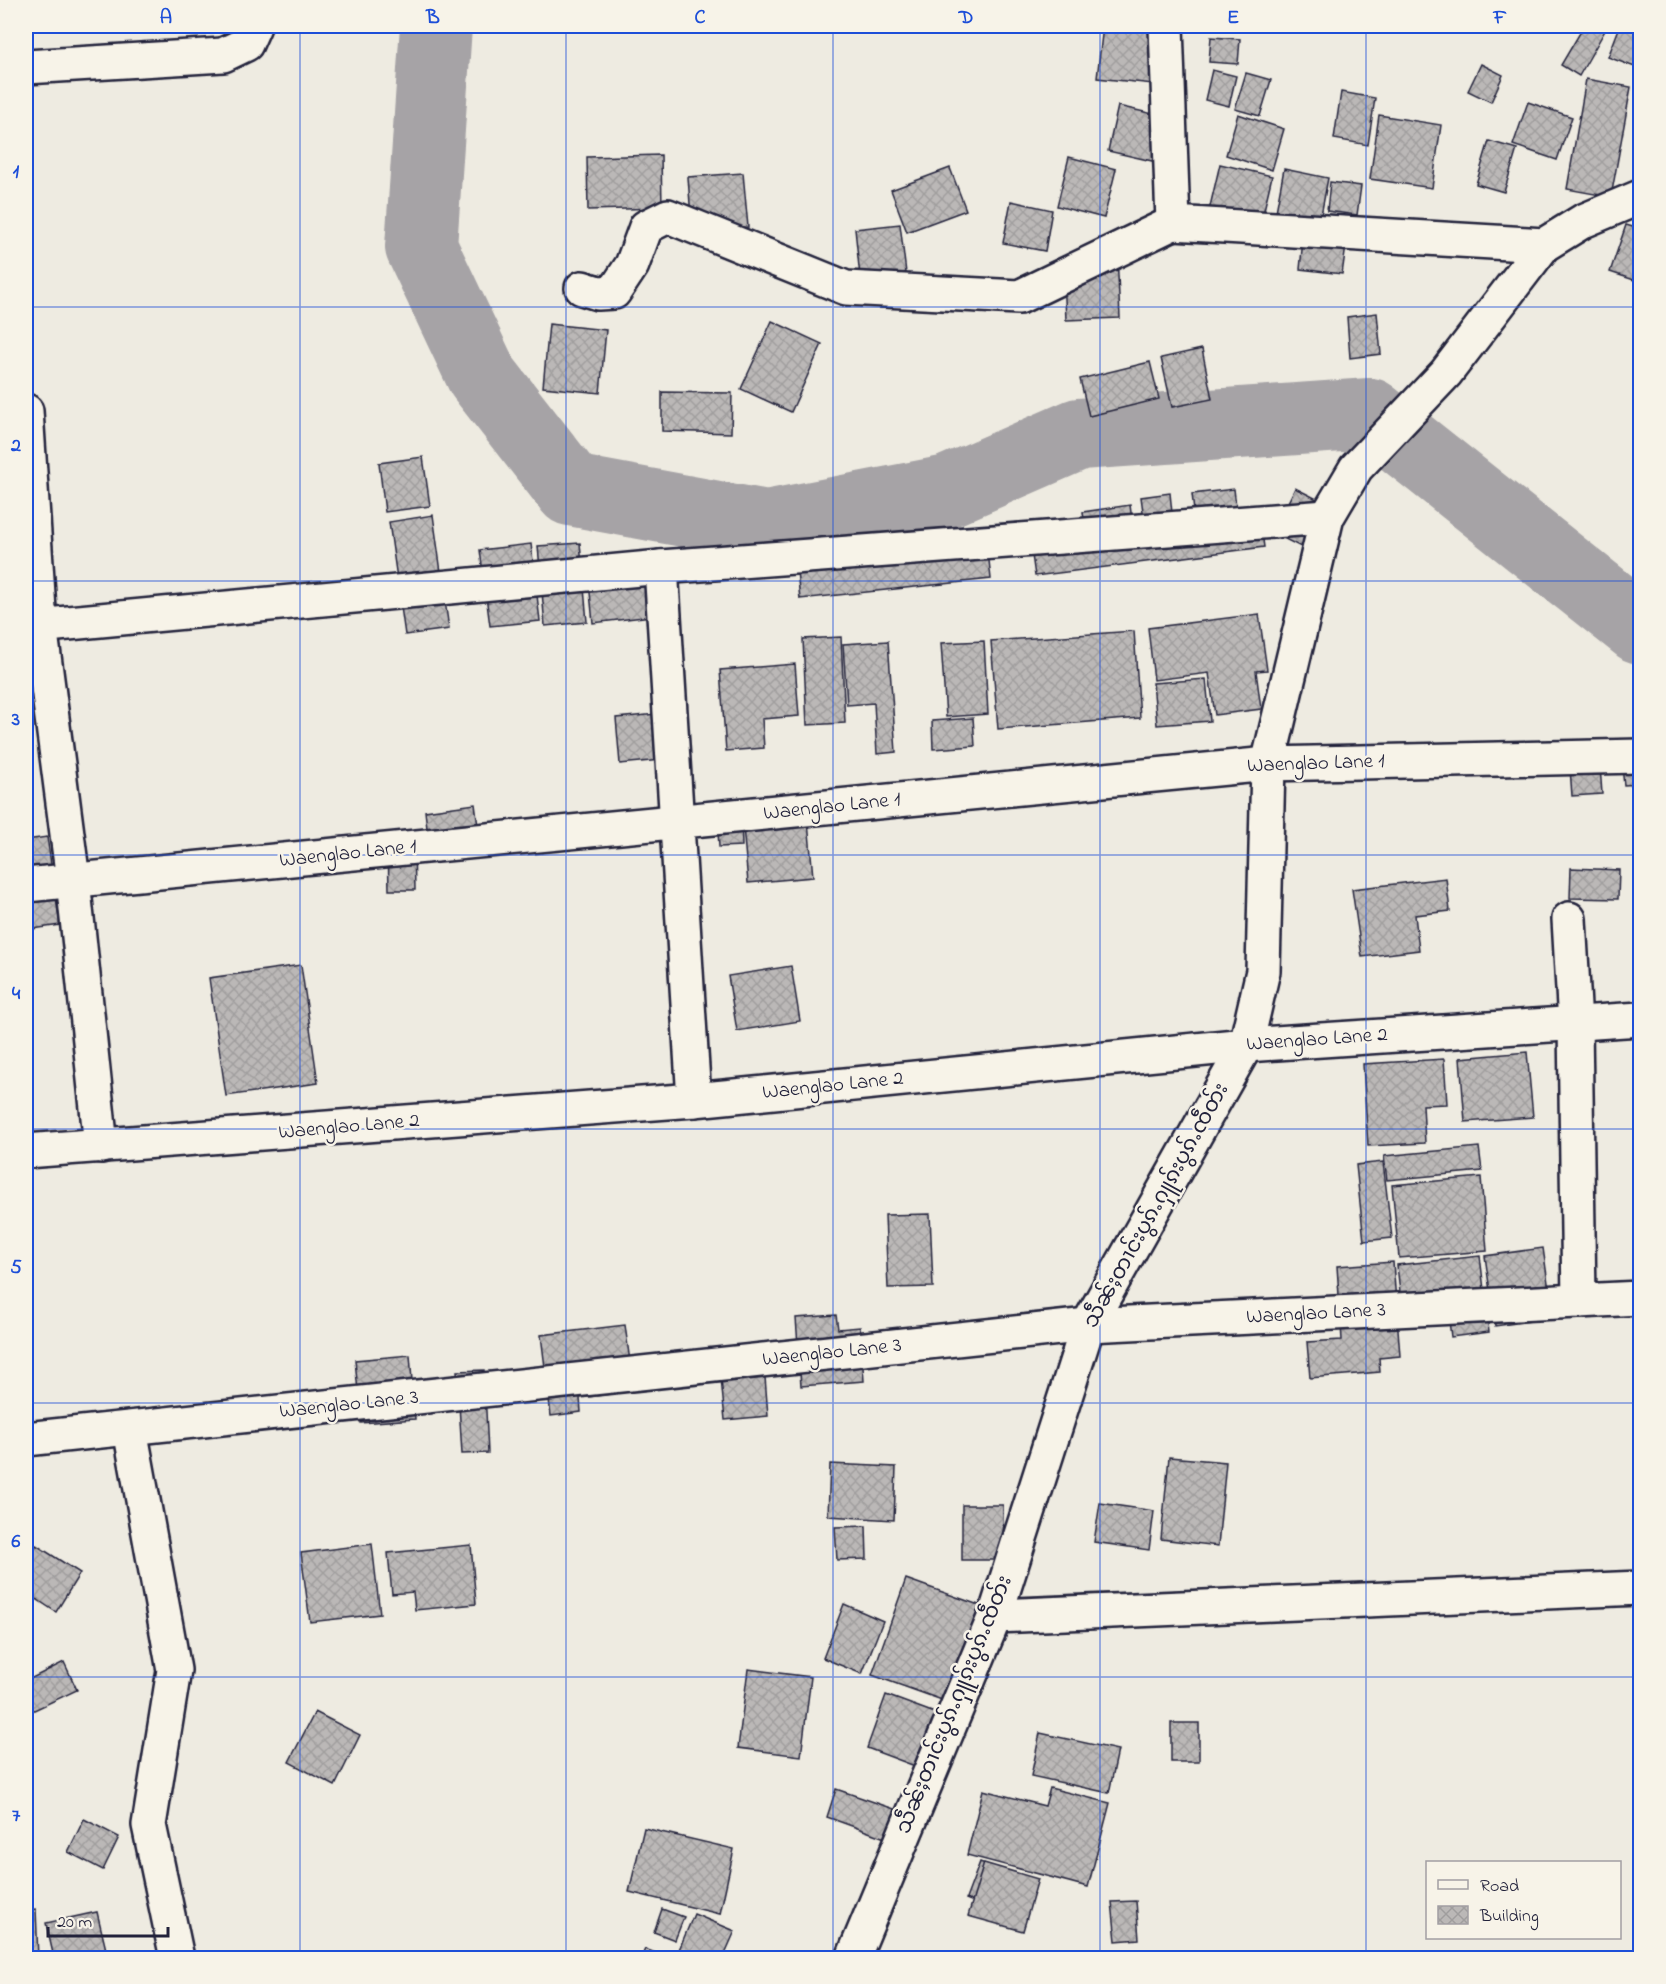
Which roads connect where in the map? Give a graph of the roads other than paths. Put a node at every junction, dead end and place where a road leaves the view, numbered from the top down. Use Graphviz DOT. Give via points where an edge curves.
graph roads {
  1 [pos="254,26"];
  2 [pos="1166,26"];
  3 [pos="26,67"];
  4 [pos="1641,197"];
  5 [pos="1173,223"];
  6 [pos="1544,245"];
  7 [pos="582,288"];
  8 [pos="26,411"];
  9 [pos="1327,517"];
  10 [pos="661,567"];
  11 [pos="33,626"];
  12 [pos="1641,756"];
  13 [pos="1268,764"];
  14 [pos="678,822"];
  15 [pos="72,880"];
  16 [pos="26,885"];
  17 [pos="1569,919"];
  18 [pos="1641,1019"];
  19 [pos="1575,1024"];
  20 [pos="1246,1045"];
  21 [pos="694,1100"];
  22 [pos="101,1146"];
  23 [pos="26,1151"];
  24 [pos="1641,1298"];
  25 [pos="1579,1301"];
  26 [pos="1088,1325"];
  27 [pos="130,1429"];
  28 [pos="26,1439"];
  29 [pos="1641,1588"];
  30 [pos="995,1616"];
  31 [pos="177,1959"];
  32 [pos="853,1959"];
  1 -- 3 [label="street" via="246,44 223,55"];
  2 -- 5 [label="street"];
  4 -- 6 [label="street" via="1583,221"];
  5 -- 6 [label="street"];
  5 -- 7 [label="street" via="1019,297 846,288 668,216 646,227 632,265 614,292"];
  6 -- 9 [label="street, သဵၼ်ႈတၢင်းပွၵ်ႉႁူၵ်းပွၵ်ႉၸဵတ်း" via="1446,373 1356,468"];
  8 -- 11 [label="street"];
  9 -- 10 [label="street"];
  9 -- 13 [label="street, သဵၼ်ႈတၢင်းပွၵ်ႉႁူၵ်းပွၵ်ႉၸဵတ်း"];
  10 -- 11 [label="street"];
  10 -- 14 [label="street"];
  11 -- 15 [label="street"];
  12 -- 13 [label="street, Waenglao Lane 1"];
  13 -- 14 [label="street, Waenglao Lane 1"];
  13 -- 20 [label="street, သဵၼ်ႈတၢင်းပွၵ်ႉႁူၵ်းပွၵ်ႉၸဵတ်း" via="1263,971"];
  14 -- 15 [label="street, Waenglao Lane 1"];
  14 -- 21 [label="street"];
  15 -- 16 [label="street, Waenglao Lane 1"];
  15 -- 22 [label="street"];
  17 -- 19 [label="street"];
  18 -- 19 [label="street, Waenglao Lane 2"];
  19 -- 20 [label="street, Waenglao Lane 2"];
  19 -- 25 [label="street"];
  20 -- 21 [label="street, Waenglao Lane 2"];
  20 -- 26 [label="street, သဵၼ်ႈတၢင်းပွၵ်ႉႁူၵ်းပွၵ်ႉၸဵတ်း"];
  21 -- 22 [label="street, Waenglao Lane 2"];
  22 -- 23 [label="street, Waenglao Lane 2"];
  24 -- 25 [label="street, Waenglao Lane 3"];
  25 -- 26 [label="street, Waenglao Lane 3"];
  26 -- 27 [label="street, Waenglao Lane 3"];
  26 -- 30 [label="street, သဵၼ်ႈတၢင်းပွၵ်ႉႁူၵ်းပွၵ်ႉၸဵတ်း"];
  27 -- 28 [label="street, Waenglao Lane 3"];
  27 -- 31 [label="street" via="174,1670 149,1825"];
  29 -- 30 [label="street"];
  30 -- 32 [label="street, သဵၼ်ႈတၢင်းပွၵ်ႉႁူၵ်းပွၵ်ႉၸဵတ်း"];
}
